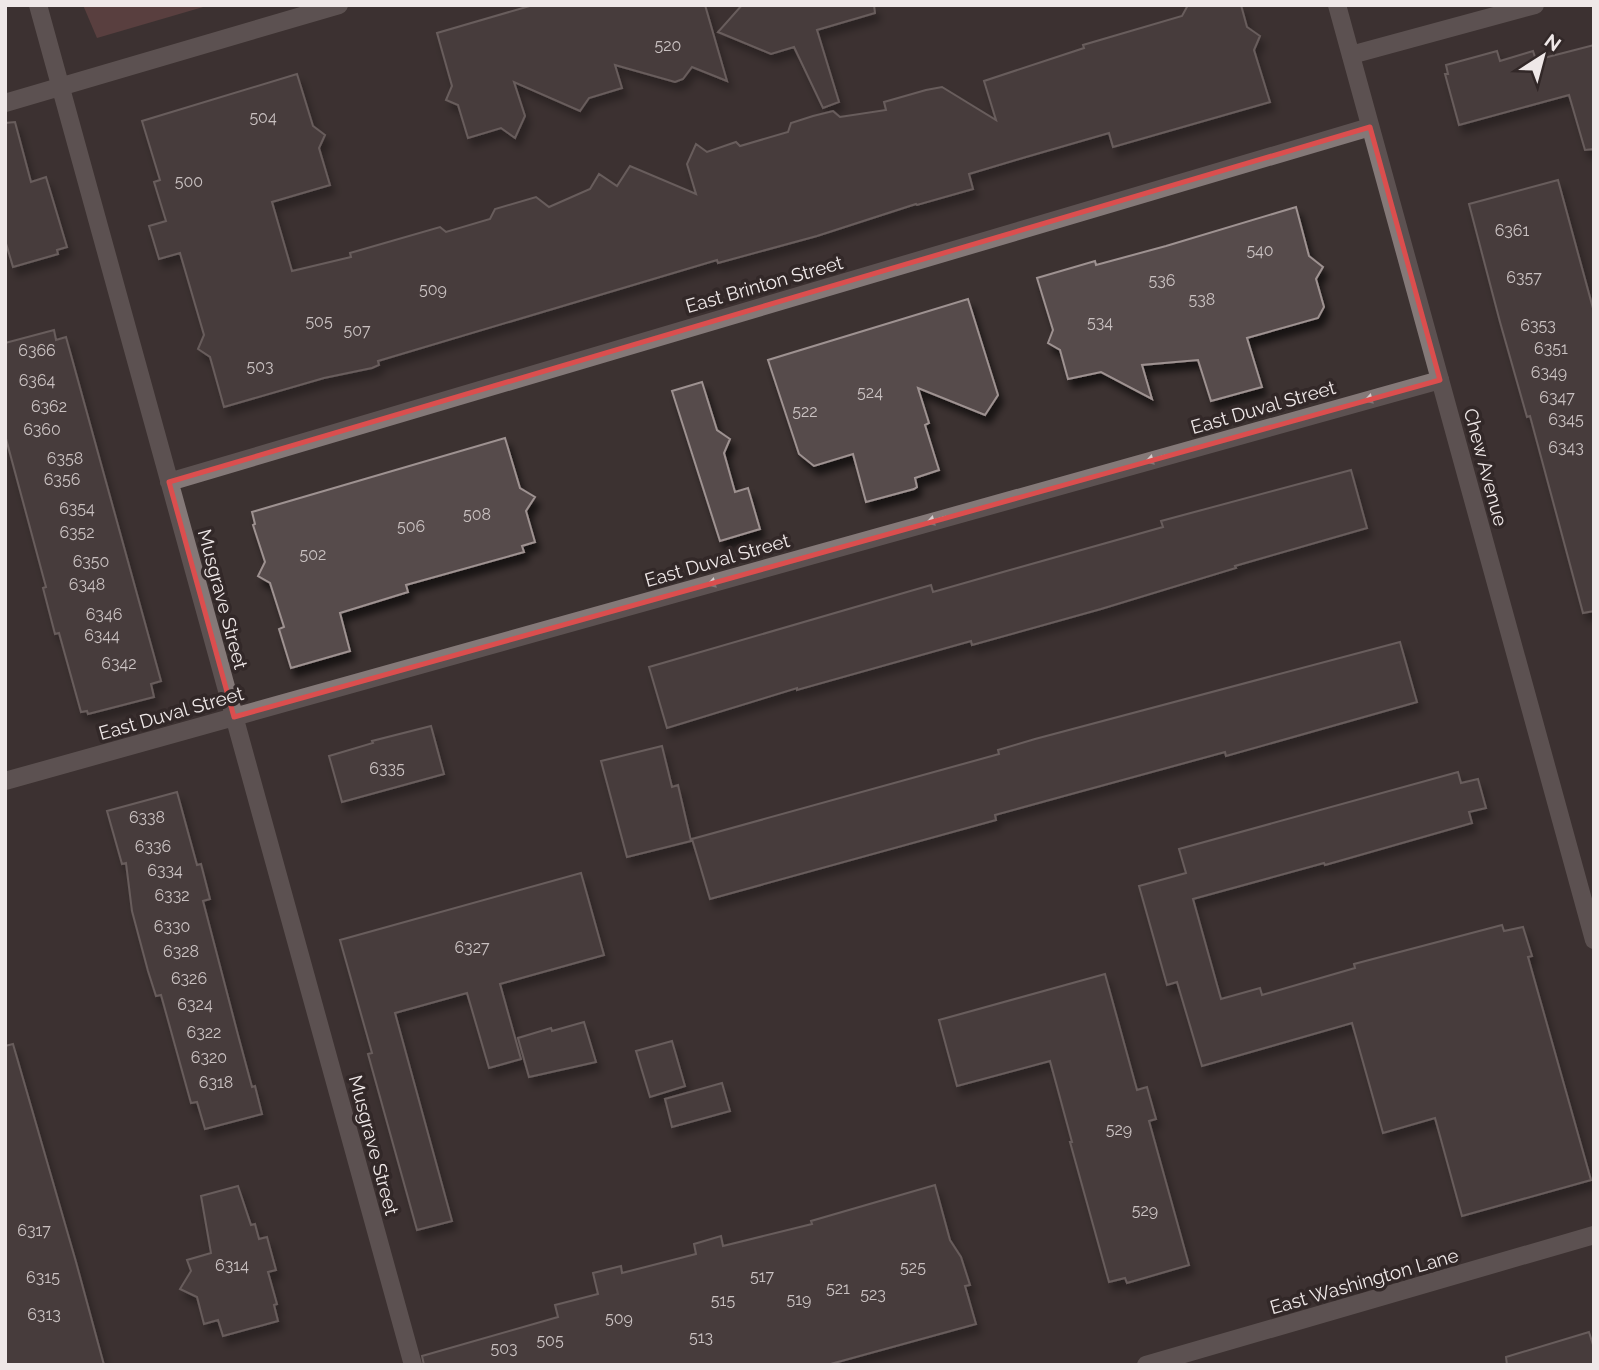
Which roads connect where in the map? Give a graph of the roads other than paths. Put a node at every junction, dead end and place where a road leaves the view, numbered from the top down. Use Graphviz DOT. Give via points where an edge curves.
graph roads {
  1 [pos="38,5"];
  2 [pos="339,5"];
  3 [pos="1337,5"];
  4 [pos="1535,5"];
  5 [pos="1351,55"];
  6 [pos="60,87"];
  7 [pos="5,103"];
  8 [pos="1370,127"];
  9 [pos="1440,380"];
  10 [pos="169,482"];
  11 [pos="234,717"];
  12 [pos="5,781"];
  13 [pos="1594,940"];
  14 [pos="1594,1235"];
  15 [pos="413,1365"];
  16 [pos="1146,1365"];
  1 -- 6 [label="street, Musgrave Street"];
  2 -- 6 [label="street"];
  3 -- 5 [label="street, Chew Avenue"];
  4 -- 5 [label="street"];
  5 -- 8 [label="street, Chew Avenue"];
  6 -- 7 [label="street"];
  6 -- 10 [label="street, Musgrave Street"];
  8 -- 9 [label="street, Chew Avenue"];
  8 -- 10 [label="street, East Brinton Street"];
  9 -- 11 [label="street, East Duval Street, one-way"];
  9 -- 13 [label="street, Chew Avenue"];
  10 -- 11 [label="street, Musgrave Street"];
  11 -- 12 [label="street, East Duval Street"];
  11 -- 15 [label="street, Musgrave Street"];
  14 -- 16 [label="street, East Washington Lane"];
}
